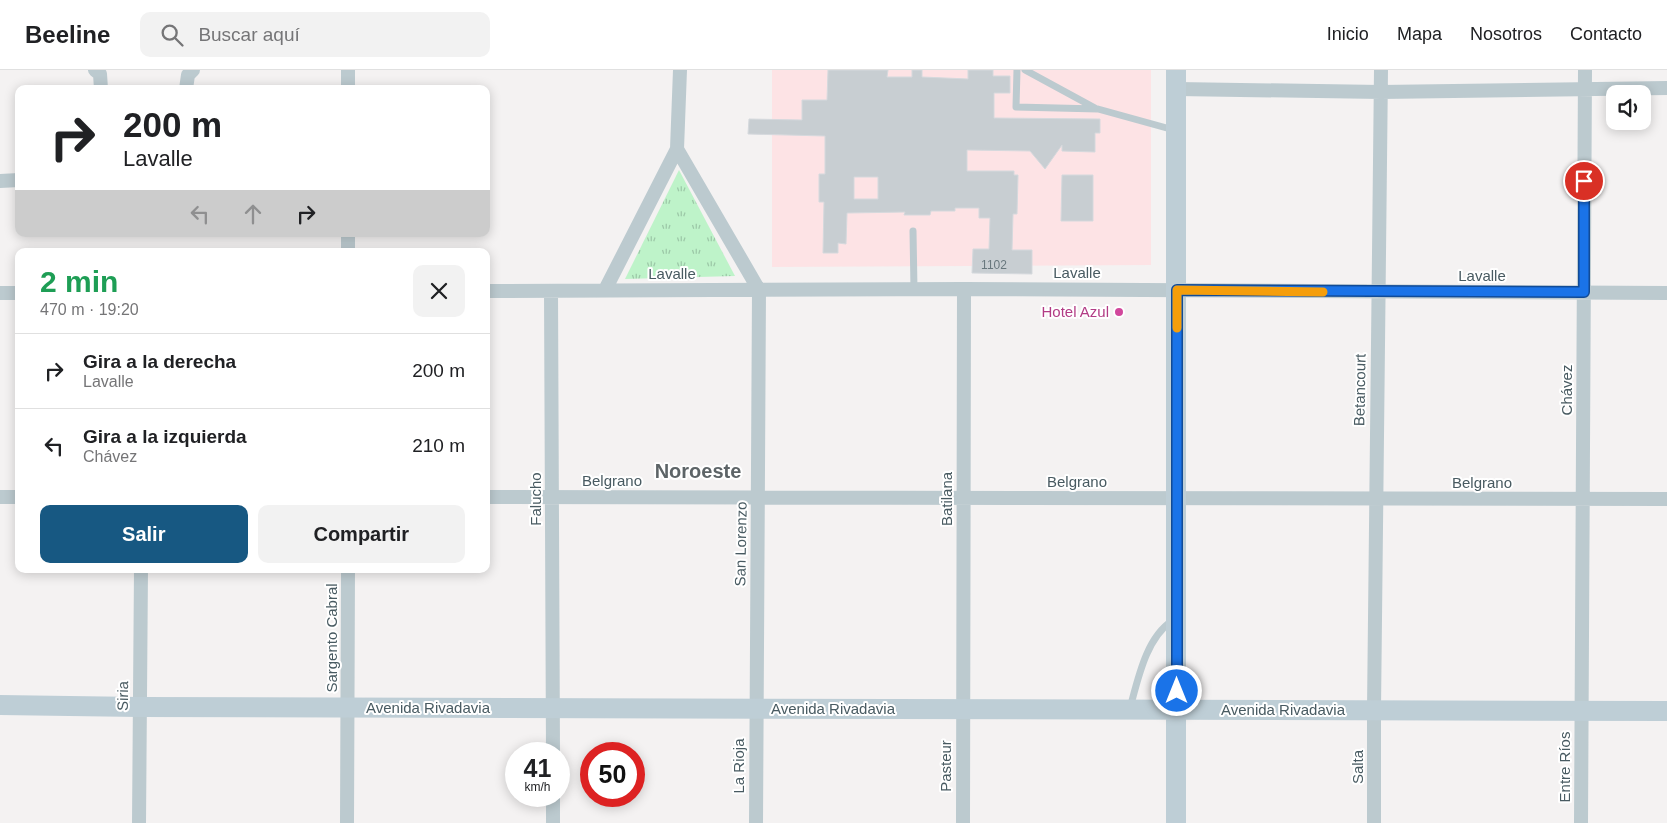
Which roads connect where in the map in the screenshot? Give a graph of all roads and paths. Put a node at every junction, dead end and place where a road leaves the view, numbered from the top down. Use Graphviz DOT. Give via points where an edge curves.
graph roads {
  1 [pos="95,70"];
  2 [pos="193,70"];
  3 [pos="348,70"];
  4 [pos="680,70"];
  5 [pos="1017,70"];
  6 [pos="1025,70"];
  7 [pos="1381,70"];
  8 [pos="1585,70"];
  9 [pos="1176,80"];
  10 [pos="101,85"];
  11 [pos="187,85"];
  12 [pos="348,85"];
  13 [pos="1667,88"];
  14 [pos="1585,89"];
  15 [pos="1381,92"];
  16 [pos="1098,109"];
  17 [pos="1176,131"];
  18 [pos="677,150"];
  19 [pos="0,180"];
  20 [pos="15,180"];
  21 [pos="913,231"];
  22 [pos="914,289"];
  23 [pos="964,289"];
  24 [pos="551,290"];
  25 [pos="605,290"];
  26 [pos="760,290"];
  27 [pos="1177,290"];
  28 [pos="490,291"];
  29 [pos="1378,292"];
  30 [pos="1584,292"];
  31 [pos="0,293"];
  32 [pos="15,293"];
  33 [pos="1667,293"];
  34 [pos="0,497"];
  35 [pos="15,497"];
  36 [pos="490,498"];
  37 [pos="552,498"];
  38 [pos="758,498"];
  39 [pos="963,498"];
  40 [pos="1177,498"];
  41 [pos="1376,499"];
  42 [pos="1582,499"];
  43 [pos="1667,499"];
  44 [pos="141,573"];
  45 [pos="348,573"];
  46 [pos="1177,618"];
  47 [pos="0,705"];
  48 [pos="139,707"];
  49 [pos="348,707"];
  50 [pos="553,708"];
  51 [pos="756,709"];
  52 [pos="962,709"];
  53 [pos="1130,710"];
  54 [pos="1177,710"];
  55 [pos="1374,710"];
  56 [pos="1581,711"];
  57 [pos="1667,711"];
  58 [pos="553,742"];
  59 [pos="553,807"];
  60 [pos="139,823"];
  61 [pos="348,823"];
  62 [pos="553,823"];
  63 [pos="756,823"];
  64 [pos="962,823"];
  65 [pos="1176,823"];
  66 [pos="1374,823"];
  67 [pos="1581,823"];
  1 -- 10 [label="street" via="100,74"];
  2 -- 11 [label="street" via="188,75"];
  3 -- 12 [label="street"];
  4 -- 18 [label="street"];
  5 -- 16 [label="lane" via="1016,107"];
  6 -- 16 [label="lane"];
  7 -- 15 [label="street, Betancourt"];
  8 -- 14 [label="street, Chávez"];
  9 -- 15 [label="street"];
  9 -- 17 [label="main road"];
  13 -- 14 [label="street"];
  14 -- 15 [label="street"];
  14 -- 30 [label="street, Chávez"];
  15 -- 29 [label="street, Betancourt"];
  16 -- 17 [label="lane"];
  17 -- 27 [label="main road"];
  18 -- 25 [label="street"];
  18 -- 26 [label="street"];
  19 -- 20 [label="street"];
  21 -- 22 [label="lane"];
  22 -- 23 [label="street, Lavalle"];
  22 -- 26 [label="street, Lavalle"];
  23 -- 27 [label="street, Lavalle"];
  23 -- 39 [label="street, Batilana"];
  24 -- 25 [label="street, Lavalle"];
  24 -- 28 [label="street, Lavalle"];
  24 -- 37 [label="street, Falucho"];
  25 -- 26 [label="street, Lavalle"];
  26 -- 38 [label="street, San Lorenzo"];
  27 -- 29 [label="street, Lavalle"];
  27 -- 40 [label="main road"];
  29 -- 30 [label="street, Lavalle"];
  29 -- 41 [label="street, Betancourt"];
  30 -- 33 [label="street, Lavalle"];
  30 -- 42 [label="street, Chávez"];
  31 -- 32 [label="street"];
  34 -- 35 [label="street"];
  36 -- 37 [label="street, Belgrano"];
  37 -- 38 [label="street, Belgrano"];
  37 -- 50 [label="street, Falucho"];
  38 -- 39 [label="street, Belgrano"];
  38 -- 51 [label="street, San Lorenzo"];
  39 -- 40 [label="street, Belgrano"];
  39 -- 52 [label="street, Batilana"];
  40 -- 41 [label="street, Belgrano"];
  40 -- 46 [label="main road"];
  41 -- 42 [label="street, Belgrano"];
  41 -- 55 [label="street, Betancourt"];
  42 -- 43 [label="street, Belgrano"];
  42 -- 56 [label="street, Chávez"];
  44 -- 48 [label="street, Siria"];
  45 -- 49 [label="street, Sargento Cabral"];
  46 -- 53 [label="lane" via="1159,632 1141,668"];
  46 -- 54 [label="main road"];
  47 -- 48 [label="main road, Avenida Rivadavia"];
  48 -- 49 [label="main road, Avenida Rivadavia"];
  48 -- 60 [label="street, Siria"];
  49 -- 50 [label="main road, Avenida Rivadavia"];
  49 -- 61 [label="street, Sargento Cabral"];
  50 -- 51 [label="main road, Avenida Rivadavia"];
  50 -- 58 [label="street, Falucho"];
  51 -- 52 [label="main road, Avenida Rivadavia"];
  51 -- 63 [label="street, La Rioja"];
  52 -- 53 [label="main road, Avenida Rivadavia"];
  52 -- 64 [label="street, Pasteur"];
  53 -- 54 [label="main road, Avenida Rivadavia"];
  54 -- 55 [label="main road, Avenida Rivadavia"];
  54 -- 65 [label="main road"];
  55 -- 56 [label="main road, Avenida Rivadavia"];
  55 -- 66 [label="street, Salta"];
  56 -- 57 [label="main road, Avenida Rivadavia"];
  56 -- 67 [label="street, Entre Ríos"];
  59 -- 62 [label="street"];
}
